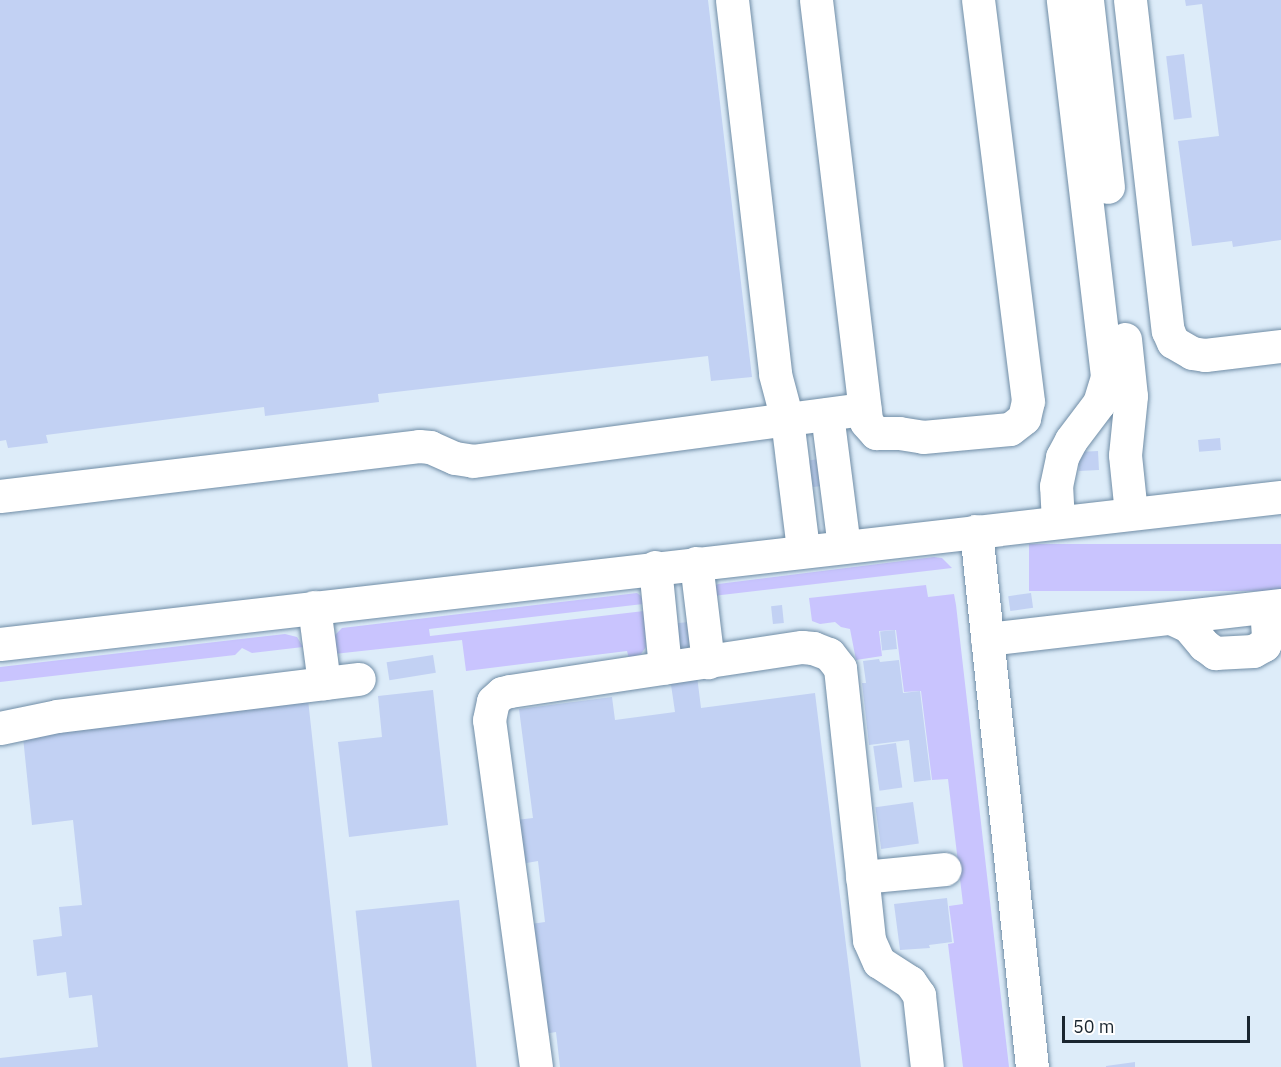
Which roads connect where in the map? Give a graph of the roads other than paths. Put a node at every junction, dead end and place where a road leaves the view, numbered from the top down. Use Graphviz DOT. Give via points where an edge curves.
graph roads {
  1 [pos="732,0"];
  2 [pos="816,0"];
  3 [pos="978,0"];
  4 [pos="1063,0"];
  5 [pos="1087,0"];
  6 [pos="1130,0"];
  7 [pos="1280,352"];
  8 [pos="865,410"];
  9 [pos="827,414"];
  10 [pos="788,419"];
  11 [pos="0,495"];
  12 [pos="1281,497"];
  13 [pos="1131,513"];
  14 [pos="1058,522"];
  15 [pos="976,531"];
  16 [pos="844,546"];
  17 [pos="803,550"];
  18 [pos="696,563"];
  19 [pos="655,567"];
  20 [pos="1274,606"];
  21 [pos="314,607"];
  22 [pos="987,639"];
  23 [pos="0,644"];
  24 [pos="708,662"];
  25 [pos="665,668"];
  26 [pos="359,679"];
  27 [pos="324,683"];
  28 [pos="0,728"];
  29 [pos="945,869"];
  30 [pos="862,877"];
  31 [pos="536,1067"];
  32 [pos="927,1067"];
  33 [pos="1032,1067"];
  1 -- 10 [label="street" via="775,374"];
  2 -- 8 [label="street"];
  3 -- 8 [label="street" via="1028,389 1026,411 1018,425 1010,429 924,437 872,431"];
  4 -- 14 [label="street" via="1107,376 1100,403 1062,457 1056,486"];
  5 -- 13 [label="street" via="1129,377 1125,447"];
  6 -- 7 [label="street" via="1168,331 1173,342 1192,353"];
  8 -- 9 [label="street"];
  9 -- 10 [label="street"];
  9 -- 16 [label="street"];
  10 -- 11 [label="street" via="473,461 419,446"];
  10 -- 17 [label="street"];
  12 -- 13 [label="street"];
  13 -- 14 [label="street"];
  14 -- 15 [label="street"];
  15 -- 16 [label="street"];
  15 -- 22 [label="street"];
  16 -- 17 [label="street"];
  17 -- 18 [label="street"];
  18 -- 19 [label="street"];
  18 -- 24 [label="street"];
  19 -- 21 [label="street"];
  19 -- 25 [label="street"];
  20 -- 22 [label="street"];
  21 -- 23 [label="street"];
  21 -- 27 [label="street"];
  22 -- 33 [label="street"];
  24 -- 25 [label="street"];
  24 -- 30 [label="street" via="802,647 823,651 835,660 842,678"];
  25 -- 31 [label="street" via="510,691 497,696 490,707"];
  26 -- 27 [label="street"];
  27 -- 28 [label="street" via="57,716"];
  29 -- 30 [label="street"];
  30 -- 32 [label="street" via="874,956 910,982 919,995"];
}
